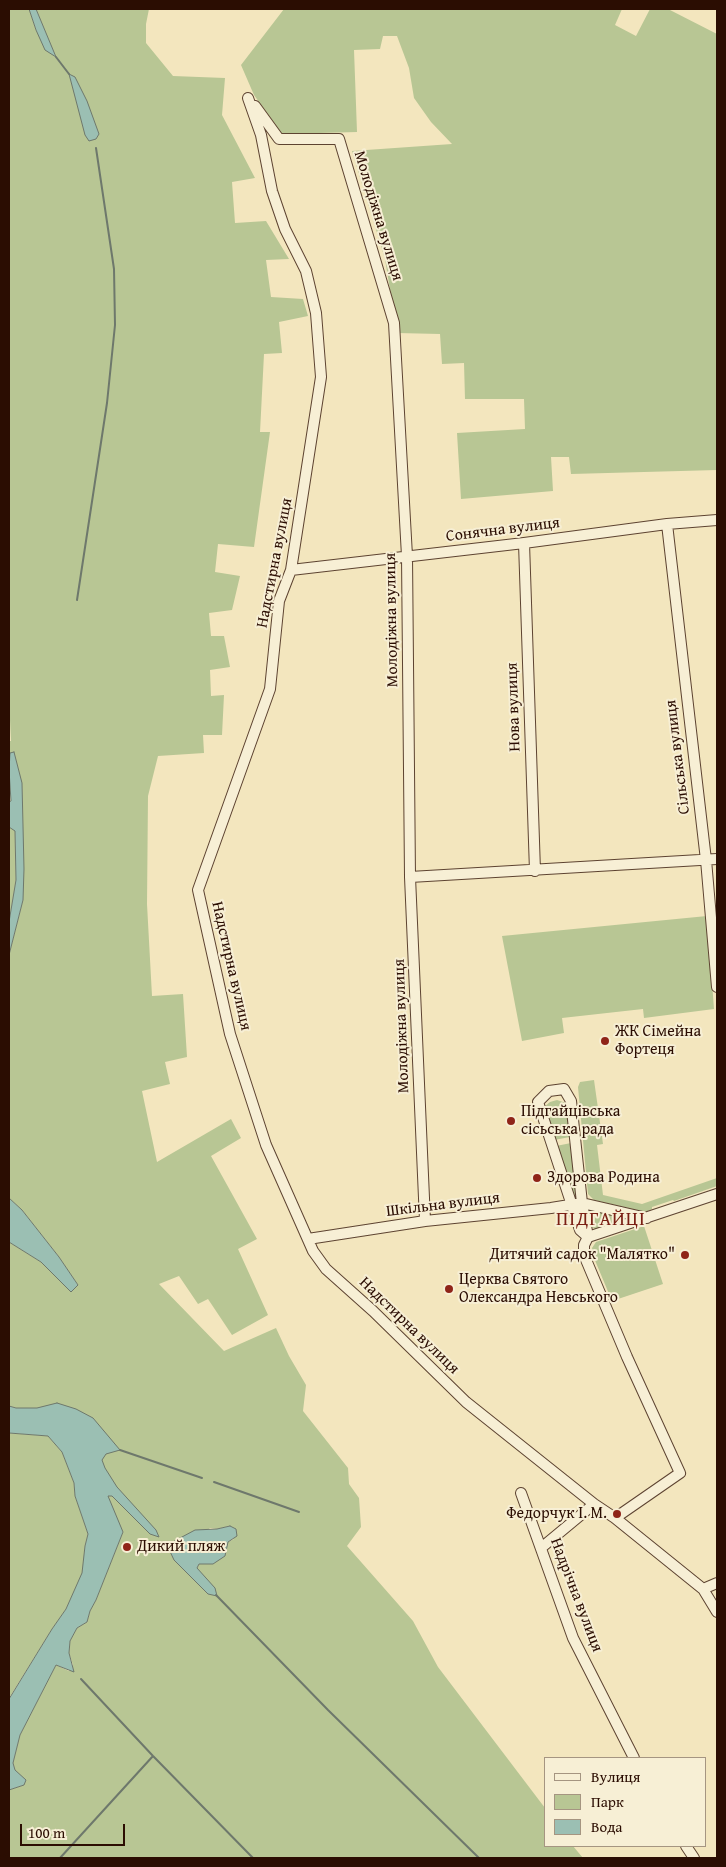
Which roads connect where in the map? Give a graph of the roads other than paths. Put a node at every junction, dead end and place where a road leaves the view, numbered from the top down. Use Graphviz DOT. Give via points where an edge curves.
graph roads {
  1 [pos="248,98"];
  2 [pos="717,520"];
  3 [pos="666,524"];
  4 [pos="524,543"];
  5 [pos="407,556"];
  6 [pos="291,570"];
  7 [pos="717,859"];
  8 [pos="706,860"];
  9 [pos="534,871"];
  10 [pos="410,877"];
  11 [pos="717,987"];
  12 [pos="717,1194"];
  13 [pos="582,1203"];
  14 [pos="571,1205"];
  15 [pos="647,1218"];
  16 [pos="425,1221"];
  17 [pos="588,1238"];
  18 [pos="308,1239"];
  19 [pos="521,1493"];
  20 [pos="594,1504"];
  21 [pos="615,1518"];
  22 [pos="542,1548"];
  23 [pos="717,1584"];
  24 [pos="703,1588"];
  25 [pos="717,1612"];
  26 [pos="633,1757"];
  27 [pos="687,1847"];
  28 [pos="694,1858"];
  1 -- 5 [label="street, Молодіжна вулиця" via="279,139 339,139 394,323"];
  1 -- 6 [label="street, Надстирна вулиця" via="261,135 272,192 284,229 306,272 316,312 321,377"];
  2 -- 3 [label="street, Сонячна вулиця"];
  3 -- 4 [label="street, Сонячна вулиця"];
  3 -- 8 [label="street, Сільська вулиця"];
  4 -- 5 [label="street, Сонячна вулиця"];
  4 -- 9 [label="street, Нова вулиця"];
  5 -- 6 [label="street, Сонячна вулиця"];
  5 -- 10 [label="street, Молодіжна вулиця"];
  6 -- 18 [label="street, Надстирна вулиця" via="279,601 270,689 198,890 230,1034 266,1145"];
  7 -- 8 [label="street"];
  8 -- 9 [label="street"];
  8 -- 11 [label="street, Сільська вулиця"];
  9 -- 10 [label="street"];
  10 -- 16 [label="street, Молодіжна вулиця"];
  12 -- 15 [label="street"];
  13 -- 14 [label="street, Шкільна вулиця"];
  13 -- 14 [label="street" via="571,1101 564,1089 549,1091 538,1102"];
  13 -- 15 [label="street"];
  13 -- 17 [label="street"];
  14 -- 16 [label="street, Шкільна вулиця"];
  14 -- 17 [label="street" via="580,1230"];
  15 -- 17 [label="street"];
  16 -- 18 [label="street, Шкільна вулиця"];
  17 -- 21 [label="street" via="584,1255 680,1473"];
  18 -- 20 [label="street, Надстирна вулиця" via="326,1269 466,1402"];
  19 -- 22 [label="street, Надрічна вулиця"];
  20 -- 21 [label="street, Надстирна вулиця"];
  20 -- 22 [label="street"];
  21 -- 24 [label="street, Надстирна вулиця"];
  22 -- 26 [label="street, Надрічна вулиця" via="573,1638"];
  23 -- 24 [label="street"];
  24 -- 25 [label="street, Надстирна вулиця"];
  27 -- 28 [label="street"];
}
